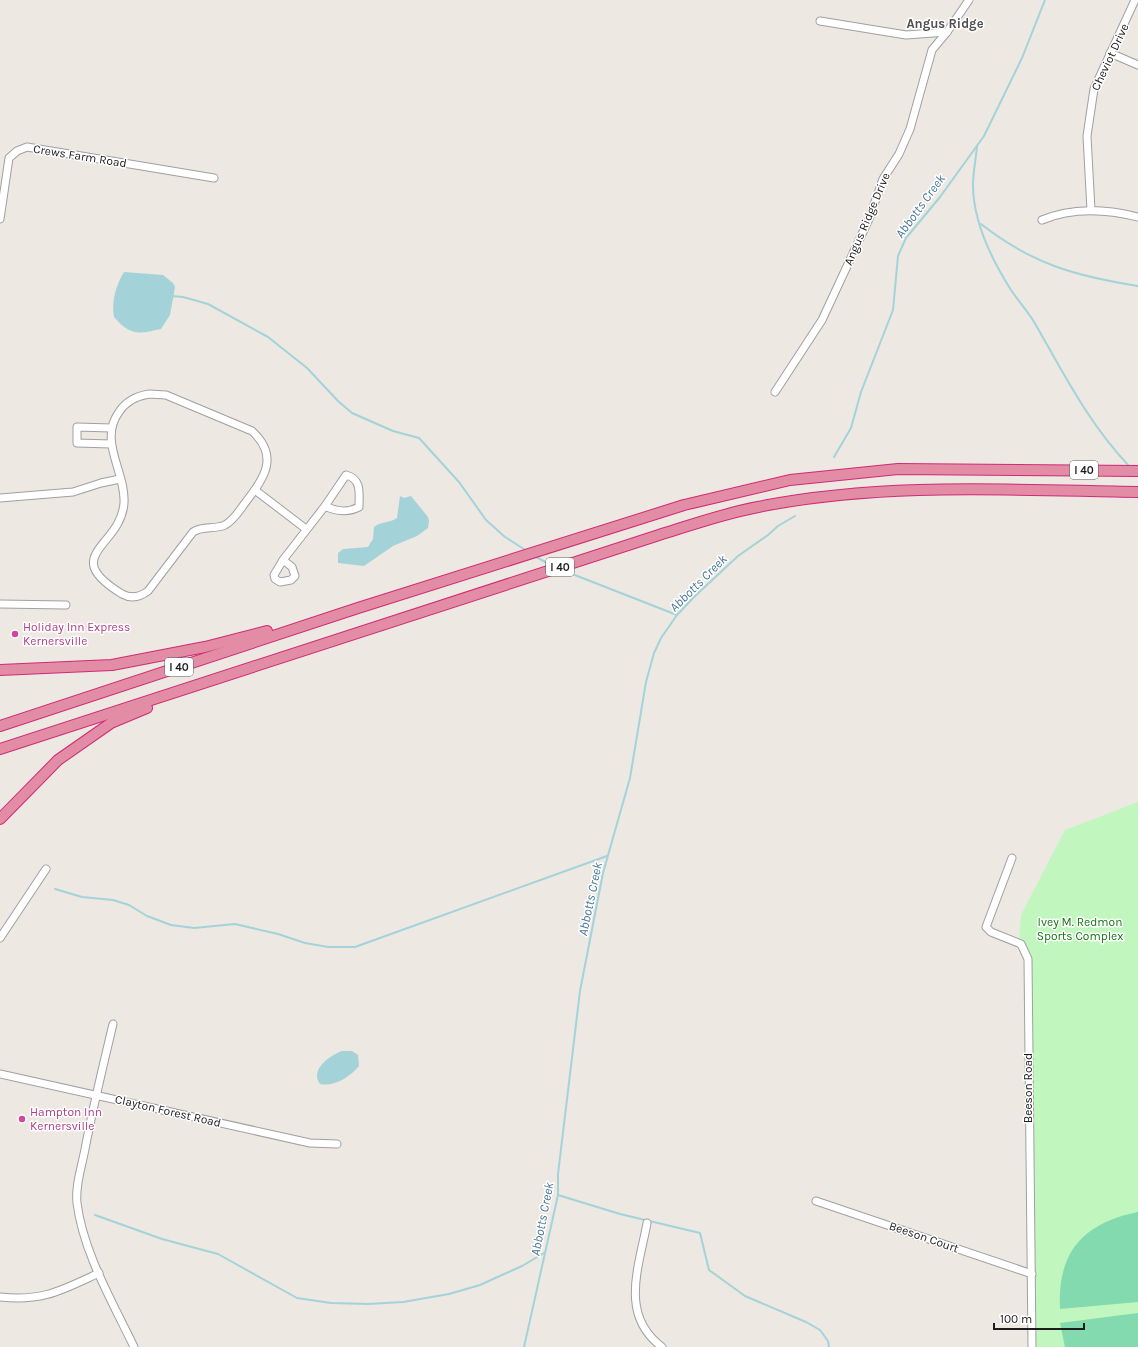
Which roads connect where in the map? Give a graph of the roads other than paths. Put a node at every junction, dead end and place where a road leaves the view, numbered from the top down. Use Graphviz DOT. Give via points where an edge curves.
graph roads {
  1 [pos="969,0"];
  2 [pos="1135,0"];
  3 [pos="820,20"];
  4 [pos="947,32"];
  5 [pos="1110,53"];
  6 [pos="1138,65"];
  7 [pos="214,178"];
  8 [pos="1091,210"];
  9 [pos="1138,217"];
  10 [pos="0,219"];
  11 [pos="1042,220"];
  12 [pos="775,392"];
  13 [pos="112,428"];
  14 [pos="111,444"];
  15 [pos="1138,471"];
  16 [pos="120,479"];
  17 [pos="255,490"];
  18 [pos="1138,492"];
  19 [pos="0,498"];
  20 [pos="325,506"];
  21 [pos="306,529"];
  22 [pos="283,560"];
  23 [pos="0,604"];
  24 [pos="66,605"];
  25 [pos="358,608"];
  26 [pos="0,670"];
  27 [pos="238,672"];
  28 [pos="0,726"];
  29 [pos="0,749"];
  30 [pos="0,819"];
  31 [pos="1012,858"];
  32 [pos="46,869"];
  33 [pos="0,938"];
  34 [pos="113,1024"];
  35 [pos="0,1074"];
  36 [pos="96,1095"];
  37 [pos="337,1144"];
  38 [pos="816,1201"];
  39 [pos="647,1223"];
  40 [pos="99,1273"];
  41 [pos="1032,1274"];
  42 [pos="0,1297"];
  43 [pos="134,1347"];
  44 [pos="662,1347"];
  45 [pos="1032,1347"];
  1 -- 4 [label="street, Angus Ridge Drive"];
  2 -- 5 [label="street, Cheviot Drive"];
  3 -- 4 [label="street" via="906,34"];
  4 -- 12 [label="street, Angus Ridge Drive" via="932,50 910,129 899,154 883,179 869,219 822,320"];
  5 -- 6 [label="street"];
  5 -- 8 [label="street, Cheviot Drive" via="1094,90 1089,113 1087,136"];
  7 -- 10 [label="street, Crews Farm Road" via="27,147 17,150 9,158"];
  8 -- 9 [label="street"];
  8 -- 11 [label="street" via="1054,215"];
  13 -- 14 [label="street"];
  13 -- 14 [label="street" via="77,427 77,443"];
  13 -- 17 [label="street" via="116,416 126,403 141,395 157,394 166,395 245,427 258,437 266,450 266,473"];
  14 -- 16 [label="street"];
  15 -- 25 [label="highway, I 40" via="898,469 790,480 684,505"];
  16 -- 17 [label="street" via="124,502 121,515 116,526 94,555 92,564 97,575 122,594 135,597 148,591 193,532 230,522"];
  16 -- 19 [label="street" via="73,492"];
  17 -- 21 [label="street"];
  18 -- 27 [label="highway, I 40" via="966,490 863,493 758,507 659,535"];
  20 -- 20 [label="street" via="344,511 359,507 356,480 346,475"];
  20 -- 21 [label="street"];
  21 -- 22 [label="street"];
  23 -- 24 [label="street"];
  25 -- 26 [label="highway" via="205,647 112,665"];
  25 -- 28 [label="highway, I 40"];
  27 -- 29 [label="highway, I 40"];
  27 -- 30 [label="highway" via="111,723 58,760"];
  31 -- 41 [label="street, Beeson Road" via="986,927 991,932 1021,944 1028,959 1028,1135"];
  32 -- 33 [label="street"];
  34 -- 36 [label="street"];
  35 -- 36 [label="street, Clayton Forest Road"];
  36 -- 37 [label="street, Clayton Forest Road" via="310,1143"];
  36 -- 40 [label="street" via="78,1184 77,1201 84,1235"];
  38 -- 41 [label="street, Beeson Court"];
  39 -- 44 [label="street" via="635,1286 635,1302 644,1328"];
  40 -- 42 [label="street" via="54,1293 34,1298"];
  40 -- 43 [label="street"];
  41 -- 45 [label="street, Beeson Road"];
}
